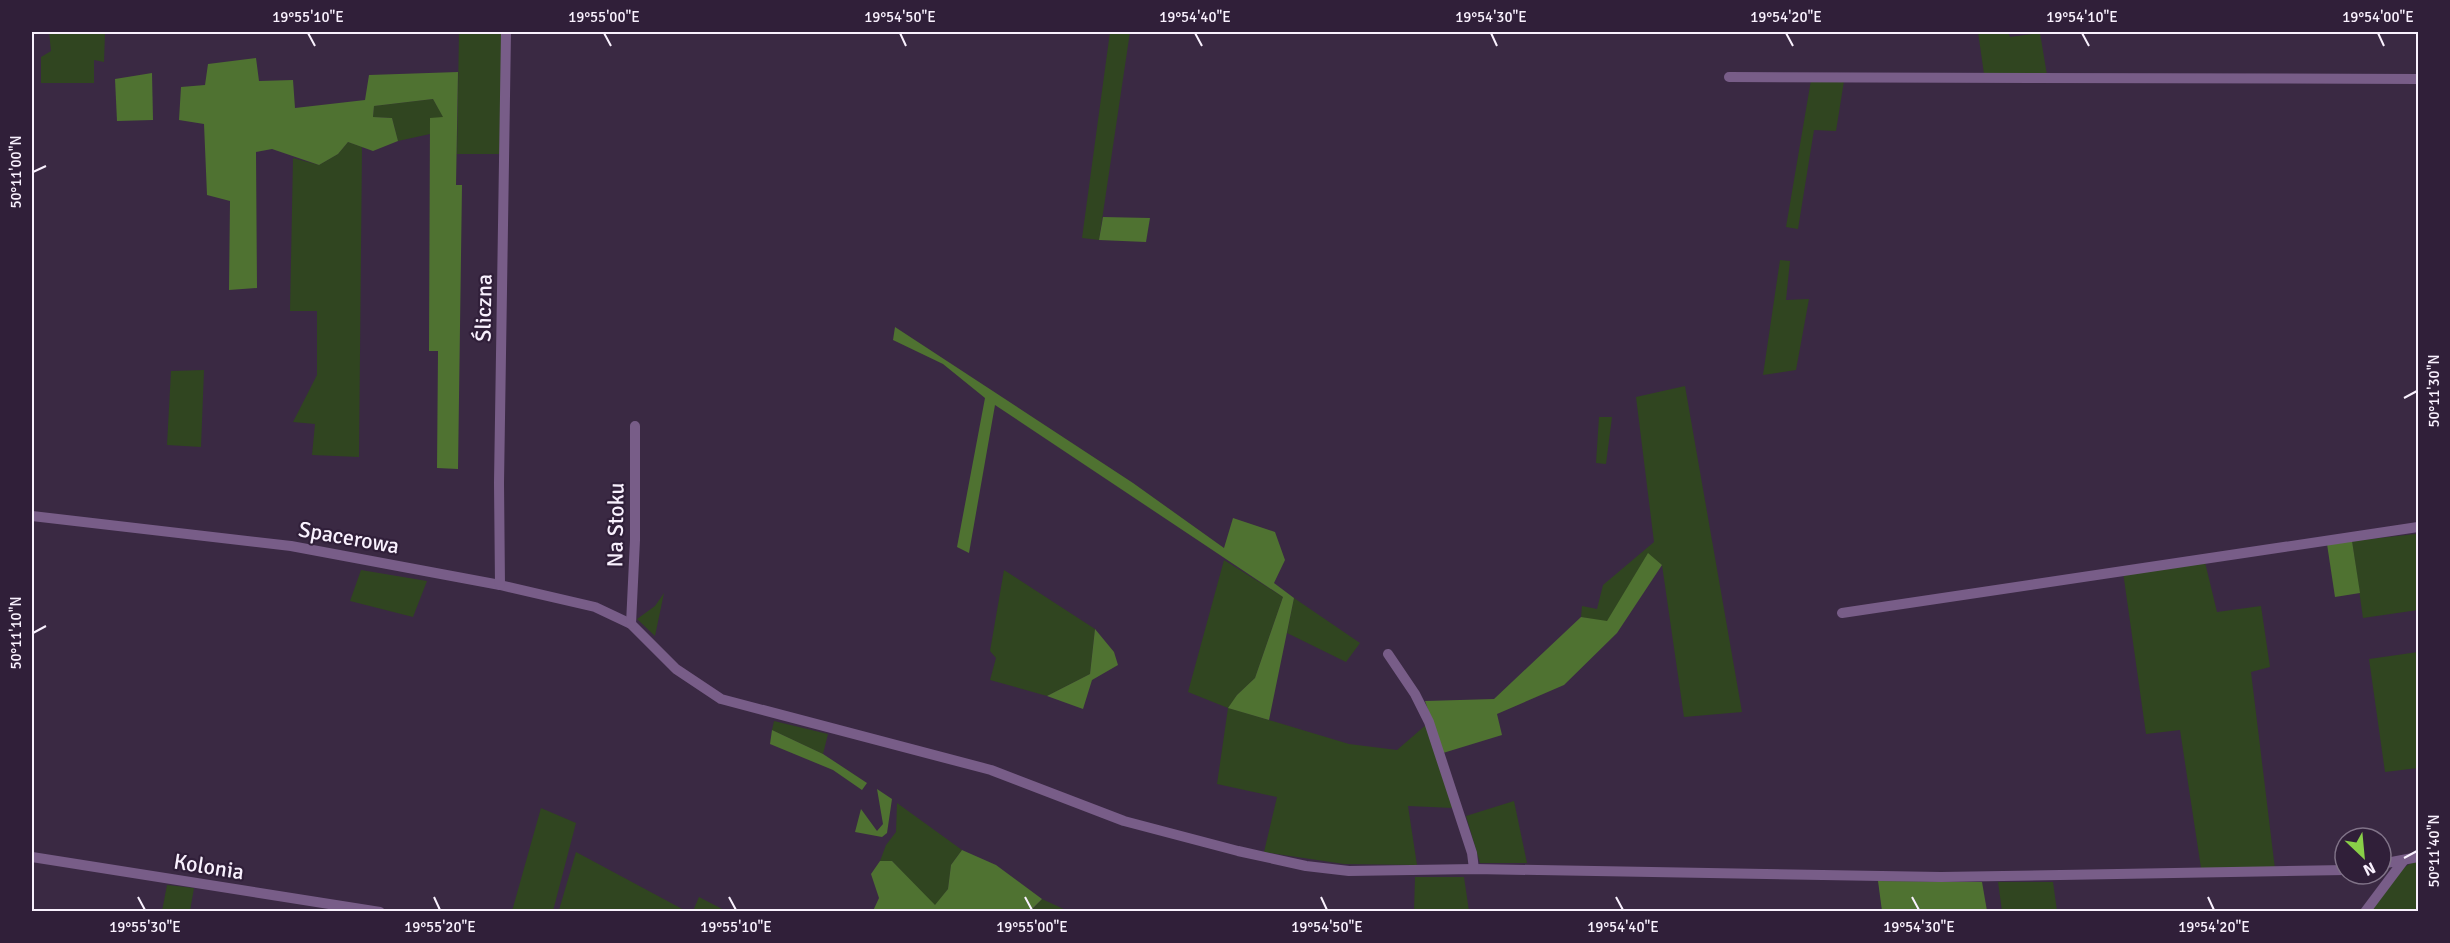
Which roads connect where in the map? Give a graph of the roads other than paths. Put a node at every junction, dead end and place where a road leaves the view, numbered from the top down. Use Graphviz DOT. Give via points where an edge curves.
graph roads {
  1 [pos="506,32"];
  2 [pos="1729,77"];
  3 [pos="2418,79"];
  4 [pos="635,426"];
  5 [pos="32,516"];
  6 [pos="2418,527"];
  7 [pos="500,585"];
  8 [pos="1842,613"];
  9 [pos="631,624"];
  10 [pos="1388,654"];
  11 [pos="32,857"];
  12 [pos="2418,857"];
  13 [pos="2404,860"];
  14 [pos="2393,862"];
  15 [pos="1474,869"];
  16 [pos="2333,870"];
  17 [pos="380,912"];
  18 [pos="2365,912"];
  1 -- 7 [label="street, Śliczna"];
  2 -- 3 [label="street"];
  4 -- 9 [label="street, Na Stoku"];
  5 -- 7 [label="street, Spacerowa" via="291,546"];
  6 -- 8 [label="street"];
  7 -- 9 [label="street, Spacerowa" via="595,607"];
  9 -- 15 [label="street, Spacerowa" via="676,669 721,699 991,770 1124,821 1306,866 1349,871"];
  10 -- 15 [label="street" via="1429,722"];
  11 -- 17 [label="street, Kolonia"];
  12 -- 13 [label="street"];
  13 -- 14 [label="street"];
  13 -- 18 [label="street"];
  15 -- 16 [label="street, Spacerowa" via="1941,877"];
}
